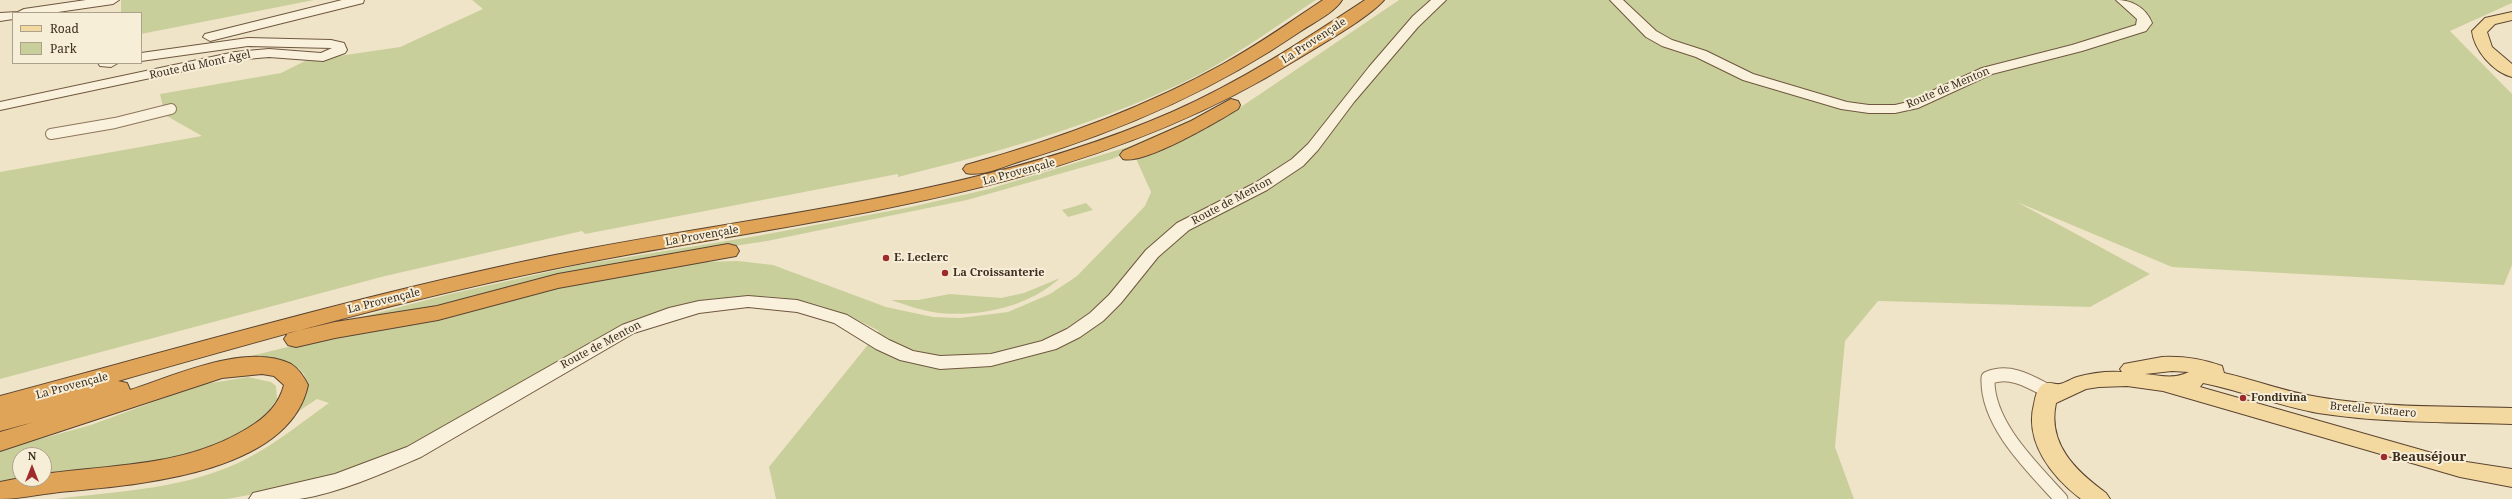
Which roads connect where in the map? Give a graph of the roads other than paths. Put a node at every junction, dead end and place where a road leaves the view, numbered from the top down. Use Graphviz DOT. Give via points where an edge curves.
graph roads {
  1 [pos="113,0"];
  2 [pos="358,0"];
  3 [pos="1334,0"];
  4 [pos="1376,0"];
  5 [pos="1440,0"];
  6 [pos="1616,0"];
  7 [pos="2122,0"];
  8 [pos="31,12"];
  9 [pos="12,15"];
  10 [pos="0,17"];
  11 [pos="2509,17"];
  12 [pos="1343,22"];
  13 [pos="142,50"];
  14 [pos="142,57"];
  15 [pos="2512,72"];
  16 [pos="0,106"];
  17 [pos="171,109"];
  18 [pos="51,134"];
  19 [pos="1130,155"];
  20 [pos="728,250"];
  21 [pos="2177,380"];
  22 [pos="0,392"];
  23 [pos="2050,395"];
  24 [pos="0,405"];
  25 [pos="2512,416"];
  26 [pos="0,422"];
  27 [pos="0,442"];
  28 [pos="2512,478"];
  29 [pos="0,492"];
  30 [pos="260,499"];
  31 [pos="2061,499"];
  32 [pos="2098,499"];
  1 -- 8 [label="main road"];
  2 -- 13 [label="main road" via="220,35"];
  3 -- 22 [label="highway, La Provençale" via="1242,61 1181,94 1102,128 1007,159 935,179 848,197 596,242 453,271 304,308"];
  4 -- 12 [label="highway, La Provençale"];
  5 -- 30 [label="main road, Route de Menton" via="1424,11 1361,84 1312,148 1274,180 1206,212 1167,239 1145,259 1113,301 1062,340 1027,353 985,361 953,363 917,359 891,349 854,325 823,312 781,304 749,302 722,302 689,307 628,329 414,452 340,481"];
  6 -- 7 [label="main road, Route de Menton" via="1655,37 1701,54 1741,74 1846,106 1877,110 1913,105 1987,70 2099,42 2141,28 2145,24 2143,17"];
  9 -- 10 [label="main road"];
  11 -- 15 [label="main road" via="2490,21 2478,31 2485,50"];
  12 -- 19 [label="highway" via="1295,61 1233,104 1198,125"];
  12 -- 24 [label="highway, La Provençale" via="1260,75 1195,109 1129,136 1040,166 954,189 879,205 556,262 441,286"];
  14 -- 16 [label="main road, Route du Mont Agel" via="265,41 340,46 340,50 334,54 323,57 269,53 240,55 109,85"];
  17 -- 18 [label="street" via="115,123"];
  20 -- 26 [label="highway" via="529,287 415,318 314,334"];
  21 -- 23 [label="main road" via="2120,378 2089,381"];
  21 -- 23 [label="main road" via="2131,369 2088,373 2057,383"];
  21 -- 25 [label="main road, Bretelle Vistaero" via="2193,379 2201,375 2318,405 2382,412"];
  21 -- 28 [label="main road" via="2263,414 2460,469"];
  23 -- 31 [label="street" via="2010,375 1996,374 1988,378 1987,386 1999,425 2009,442"];
  23 -- 32 [label="main road" via="2043,409 2042,424 2049,448 2083,489"];
  27 -- 29 [label="highway" via="219,370 268,366 287,373 296,385 291,403 271,425 240,446 203,460 136,475 56,482"];
}
